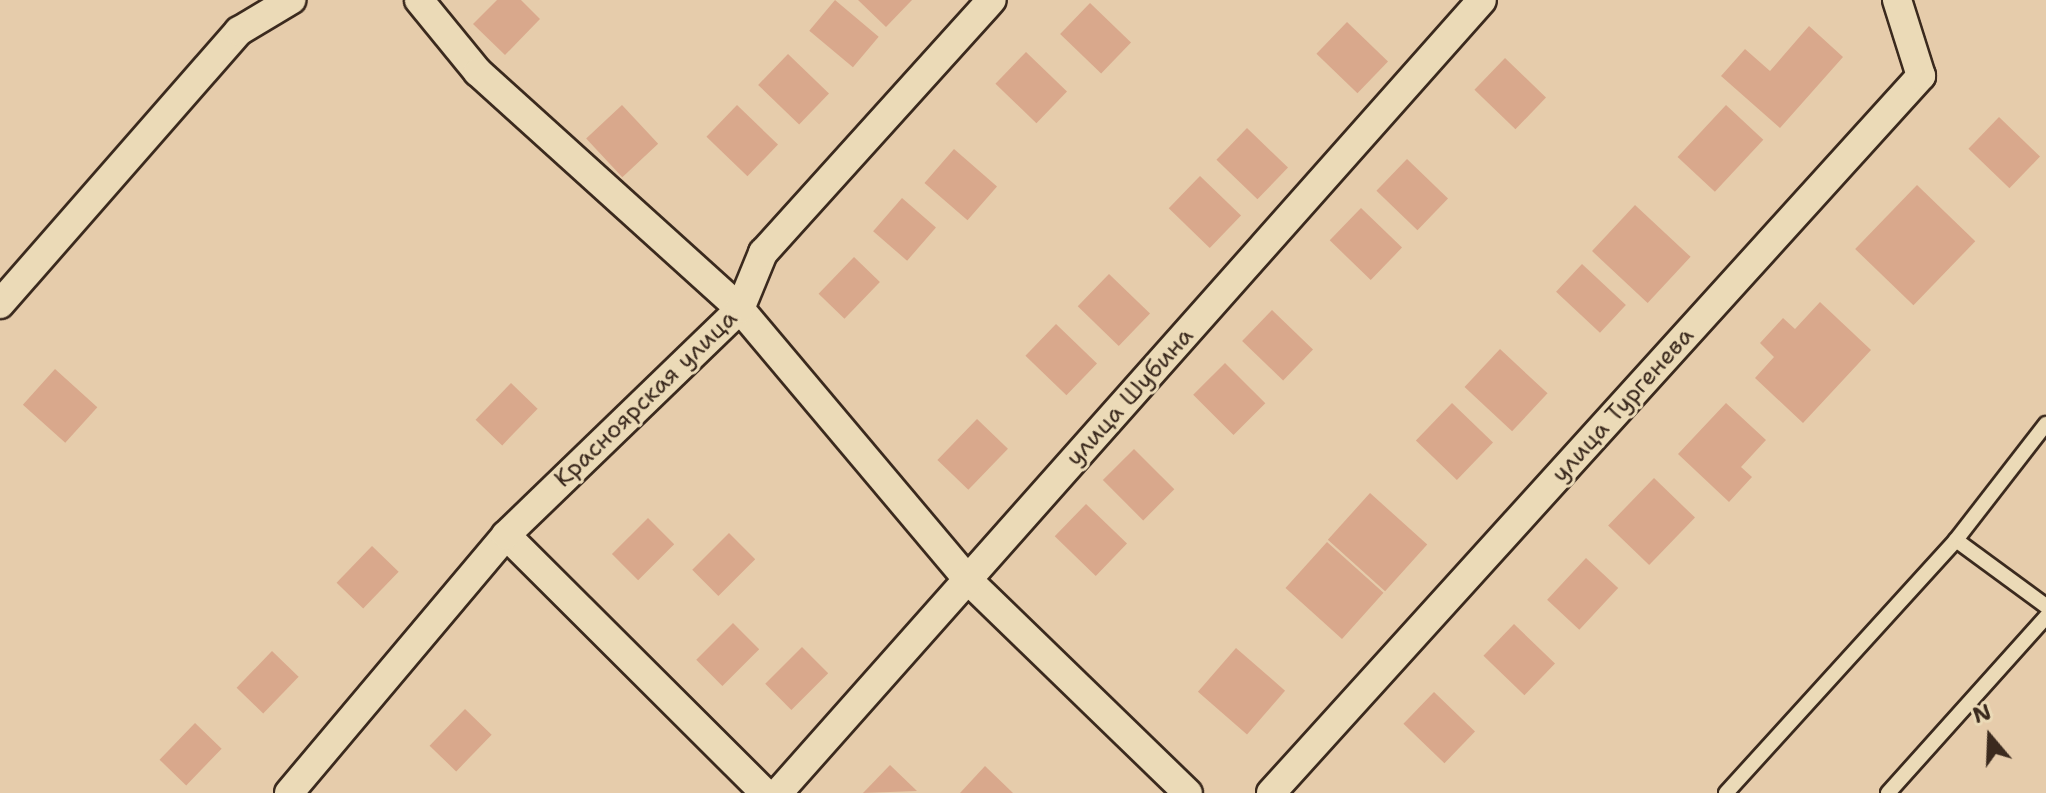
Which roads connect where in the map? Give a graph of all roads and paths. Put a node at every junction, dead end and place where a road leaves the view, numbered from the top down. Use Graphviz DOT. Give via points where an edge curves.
graph roads {
  1 [pos="291,0"];
  2 [pos="419,0"];
  3 [pos="992,0"];
  4 [pos="1482,0"];
  5 [pos="1897,0"];
  6 [pos="0,304"];
  7 [pos="740,309"];
  8 [pos="2046,424"];
  9 [pos="506,535"];
  10 [pos="1956,540"];
  11 [pos="968,580"];
  12 [pos="2046,606"];
  13 [pos="2046,617"];
  14 [pos="289,793"];
  15 [pos="765,793"];
  16 [pos="778,793"];
  17 [pos="1188,793"];
  18 [pos="1271,793"];
  19 [pos="1726,793"];
  20 [pos="1888,793"];
  1 -- 6 [label="street" via="239,31"];
  2 -- 7 [label="street" via="478,72"];
  3 -- 7 [label="street, Красноярская улица" via="763,253"];
  4 -- 11 [label="street, улица Шубина"];
  5 -- 18 [label="street, улица Тургенева" via="1921,76"];
  7 -- 9 [label="street, Красноярская улица"];
  7 -- 11 [label="street"];
  8 -- 10 [label="lane"];
  9 -- 14 [label="street, Красноярская улица"];
  9 -- 15 [label="street"];
  10 -- 12 [label="lane"];
  10 -- 19 [label="lane"];
  11 -- 16 [label="street, улица Шубина"];
  11 -- 17 [label="street"];
  13 -- 20 [label="lane"];
}
